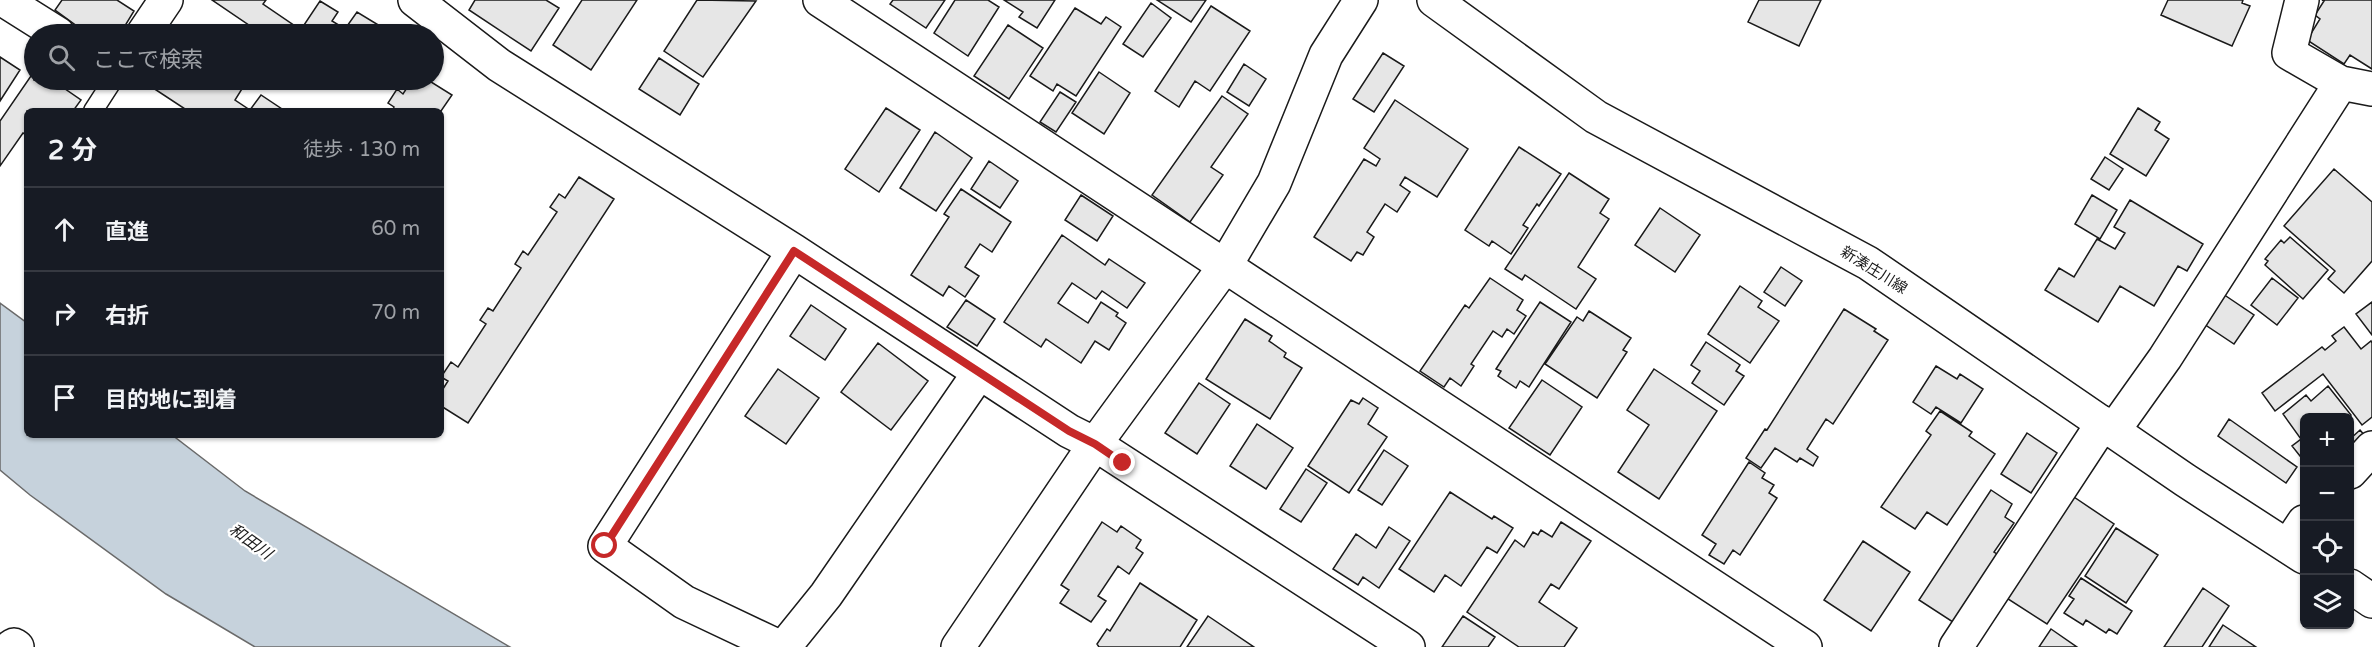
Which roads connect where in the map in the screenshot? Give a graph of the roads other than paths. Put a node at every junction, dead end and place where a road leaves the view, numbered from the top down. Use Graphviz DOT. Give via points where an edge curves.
graph roads {
  1 [pos="4,0"];
  2 [pos="166,0"];
  3 [pos="415,0"];
  4 [pos="820,0"];
  5 [pos="1361,0"];
  6 [pos="1434,0"];
  7 [pos="2302,0"];
  8 [pos="42,24"];
  9 [pos="150,24"];
  10 [pos="2357,86"];
  11 [pos="107,90"];
  12 [pos="95,108"];
  13 [pos="794,251"];
  14 [pos="1225,266"];
  15 [pos="979,373"];
  16 [pos="2108,427"];
  17 [pos="1095,444"];
  18 [pos="2372,448"];
  19 [pos="2354,467"];
  20 [pos="2299,542"];
  21 [pos="2354,589"];
  22 [pos="2372,601"];
  23 [pos="11,647"];
  24 [pos="17,647"];
  25 [pos="779,647"];
  26 [pos="784,647"];
  27 [pos="958,647"];
  28 [pos="1408,647"];
  29 [pos="1805,647"];
  30 [pos="1956,647"];
  1 -- 8 [label="street"];
  2 -- 9 [label="street"];
  3 -- 13 [label="street" via="499,65"];
  4 -- 14 [label="street"];
  5 -- 14 [label="street" via="1326,55 1274,183"];
  6 -- 16 [label="street, 新湊庄川線" via="1596,117 1868,263"];
  7 -- 10 [label="street" via="2289,53"];
  10 -- 16 [label="street" via="2165,358"];
  11 -- 12 [label="lane"];
  13 -- 15 [label="street"];
  13 -- 25 [label="street" via="605,546 684,602"];
  14 -- 17 [label="street"];
  14 -- 29 [label="street"];
  15 -- 17 [label="street"];
  15 -- 26 [label="street" via="826,595"];
  16 -- 20 [label="street, 新湊庄川線"];
  16 -- 30 [label="street"];
  17 -- 27 [label="street"];
  17 -- 28 [label="street"];
  18 -- 19 [label="street"];
  21 -- 22 [label="street"];
  23 -- 24 [label="street"];
}
